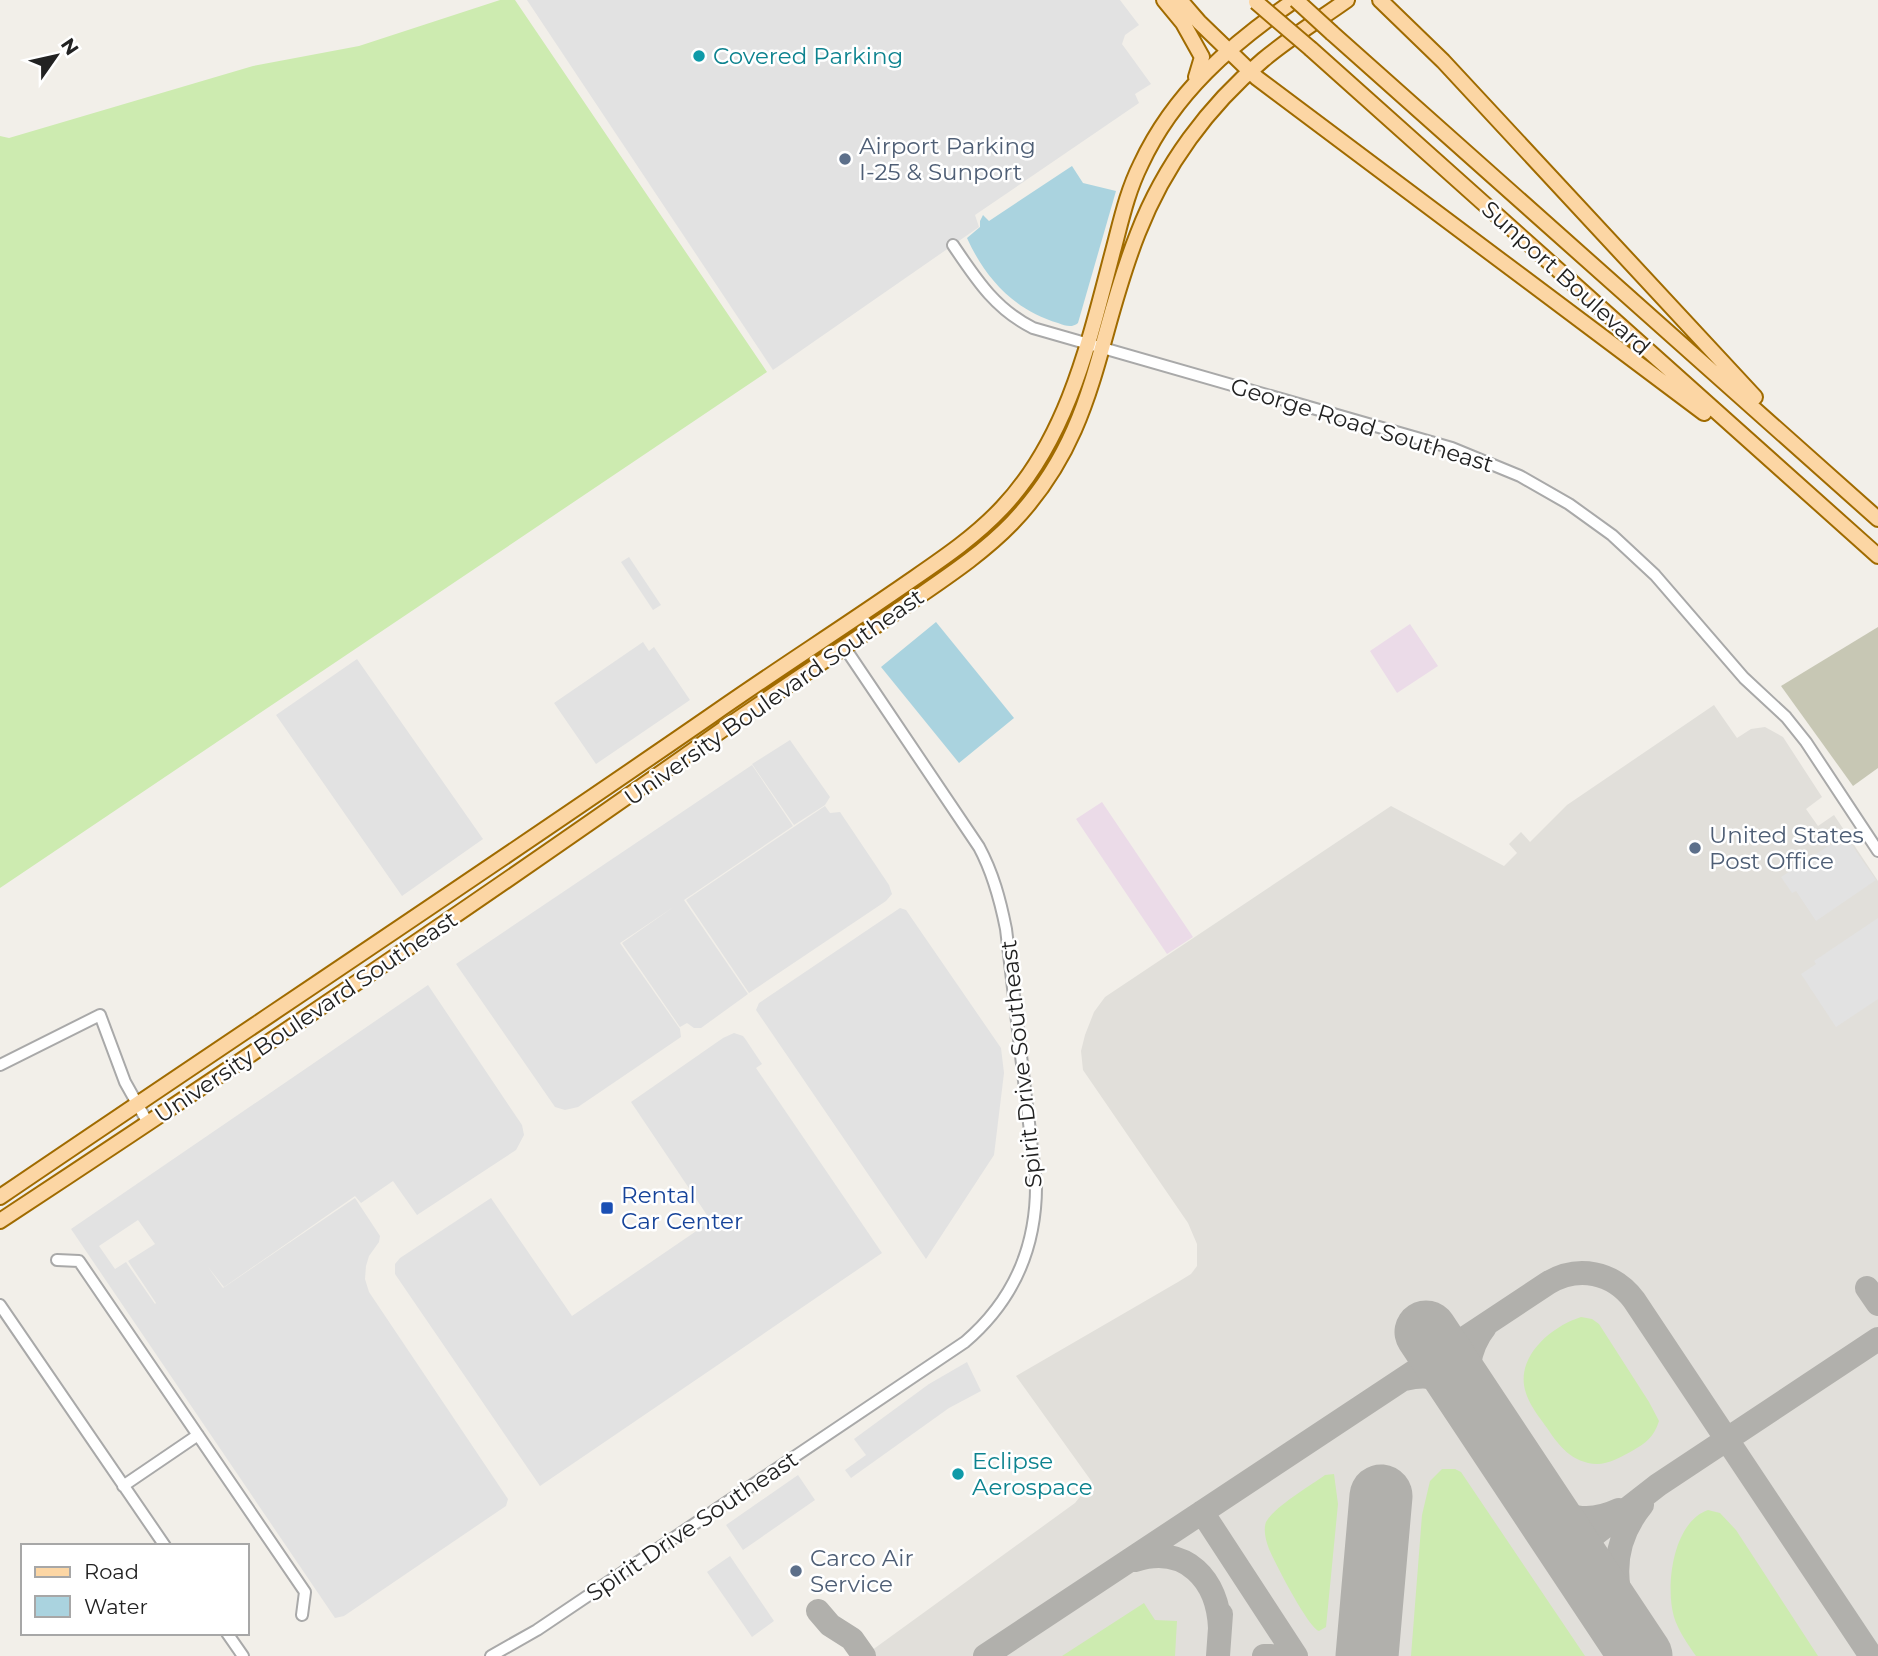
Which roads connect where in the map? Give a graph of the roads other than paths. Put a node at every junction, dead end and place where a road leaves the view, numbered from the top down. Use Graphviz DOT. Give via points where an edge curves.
graph roads {
  1 [pos="1164,0"];
  2 [pos="1180,0"];
  3 [pos="1295,0"];
  4 [pos="1347,0"];
  5 [pos="1380,0"];
  6 [pos="1255,1"];
  7 [pos="1228,50"];
  8 [pos="1250,71"];
  9 [pos="1187,91"];
  10 [pos="953,245"];
  11 [pos="1086,345"];
  12 [pos="1103,350"];
  13 [pos="1760,452"];
  14 [pos="1811,457"];
  15 [pos="1878,519"];
  16 [pos="1858,538"];
  17 [pos="1878,556"];
  18 [pos="1878,564"];
  19 [pos="834,633"];
  20 [pos="845,648"];
  21 [pos="1878,851"];
  22 [pos="0,1065"];
  23 [pos="136,1105"];
  24 [pos="148,1123"];
  25 [pos="0,1197"];
  26 [pos="0,1221"];
  27 [pos="57,1260"];
  28 [pos="0,1306"];
  29 [pos="198,1435"];
  30 [pos="123,1486"];
  31 [pos="164,1544"];
  32 [pos="302,1615"];
  33 [pos="537,1630"];
  34 [pos="228,1635"];
  35 [pos="243,1656"];
  36 [pos="491,1656"];
  37 [pos="506,1656"];
  1 -- 9 [label="main road" via="1202,57"];
  2 -- 7 [label="main road"];
  3 -- 7 [label="main road, University Boulevard Southeast"];
  3 -- 14 [label="main road, Sunport Boulevard, bridge"];
  4 -- 8 [label="main road, University Boulevard Southeast"];
  5 -- 14 [label="main road" via="1443,61"];
  6 -- 13 [label="main road, Sunport Boulevard, bridge"];
  7 -- 8 [label="main road"];
  7 -- 9 [label="main road, University Boulevard Southeast"];
  8 -- 12 [label="main road, University Boulevard Southeast" via="1201,123 1160,185 1130,254"];
  8 -- 13 [label="main road"];
  9 -- 11 [label="main road, University Boulevard Southeast" via="1151,144 1132,184"];
  10 -- 11 [label="street, George Road Southeast" via="980,286 1009,314 1046,334"];
  11 -- 12 [label="street, George Road Southeast"];
  11 -- 19 [label="main road, University Boulevard Southeast" via="1051,440 1004,506 961,545"];
  12 -- 20 [label="main road, University Boulevard Southeast" via="1066,449 1017,518 971,559"];
  12 -- 21 [label="street, George Road Southeast" via="1452,448 1510,471 1569,504 1655,575 1744,678 1786,718"];
  13 -- 16 [label="main road, Sunport Boulevard"];
  14 -- 15 [label="main road, Sunport Boulevard"];
  16 -- 17 [label="main road, Sunport Boulevard"];
  16 -- 18 [label="main road"];
  19 -- 20 [label="main road, Spirit Drive Southeast"];
  19 -- 23 [label="main road, University Boulevard Southeast"];
  20 -- 24 [label="main road, University Boulevard Southeast"];
  20 -- 33 [label="street, Spirit Drive Southeast" via="979,847 994,879 1006,929 1036,1182 1031,1240 1001,1305 965,1342"];
  22 -- 23 [label="street" via="100,1015"];
  23 -- 24 [label="street"];
  23 -- 25 [label="main road, University Boulevard Southeast"];
  24 -- 26 [label="main road, University Boulevard Southeast"];
  27 -- 29 [label="street" via="79,1261"];
  28 -- 30 [label="street"];
  29 -- 30 [label="street"];
  29 -- 32 [label="street" via="305,1592"];
  30 -- 31 [label="street"];
  33 -- 36 [label="street"];
  33 -- 37 [label="street"];
  34 -- 35 [label="street"];
}
